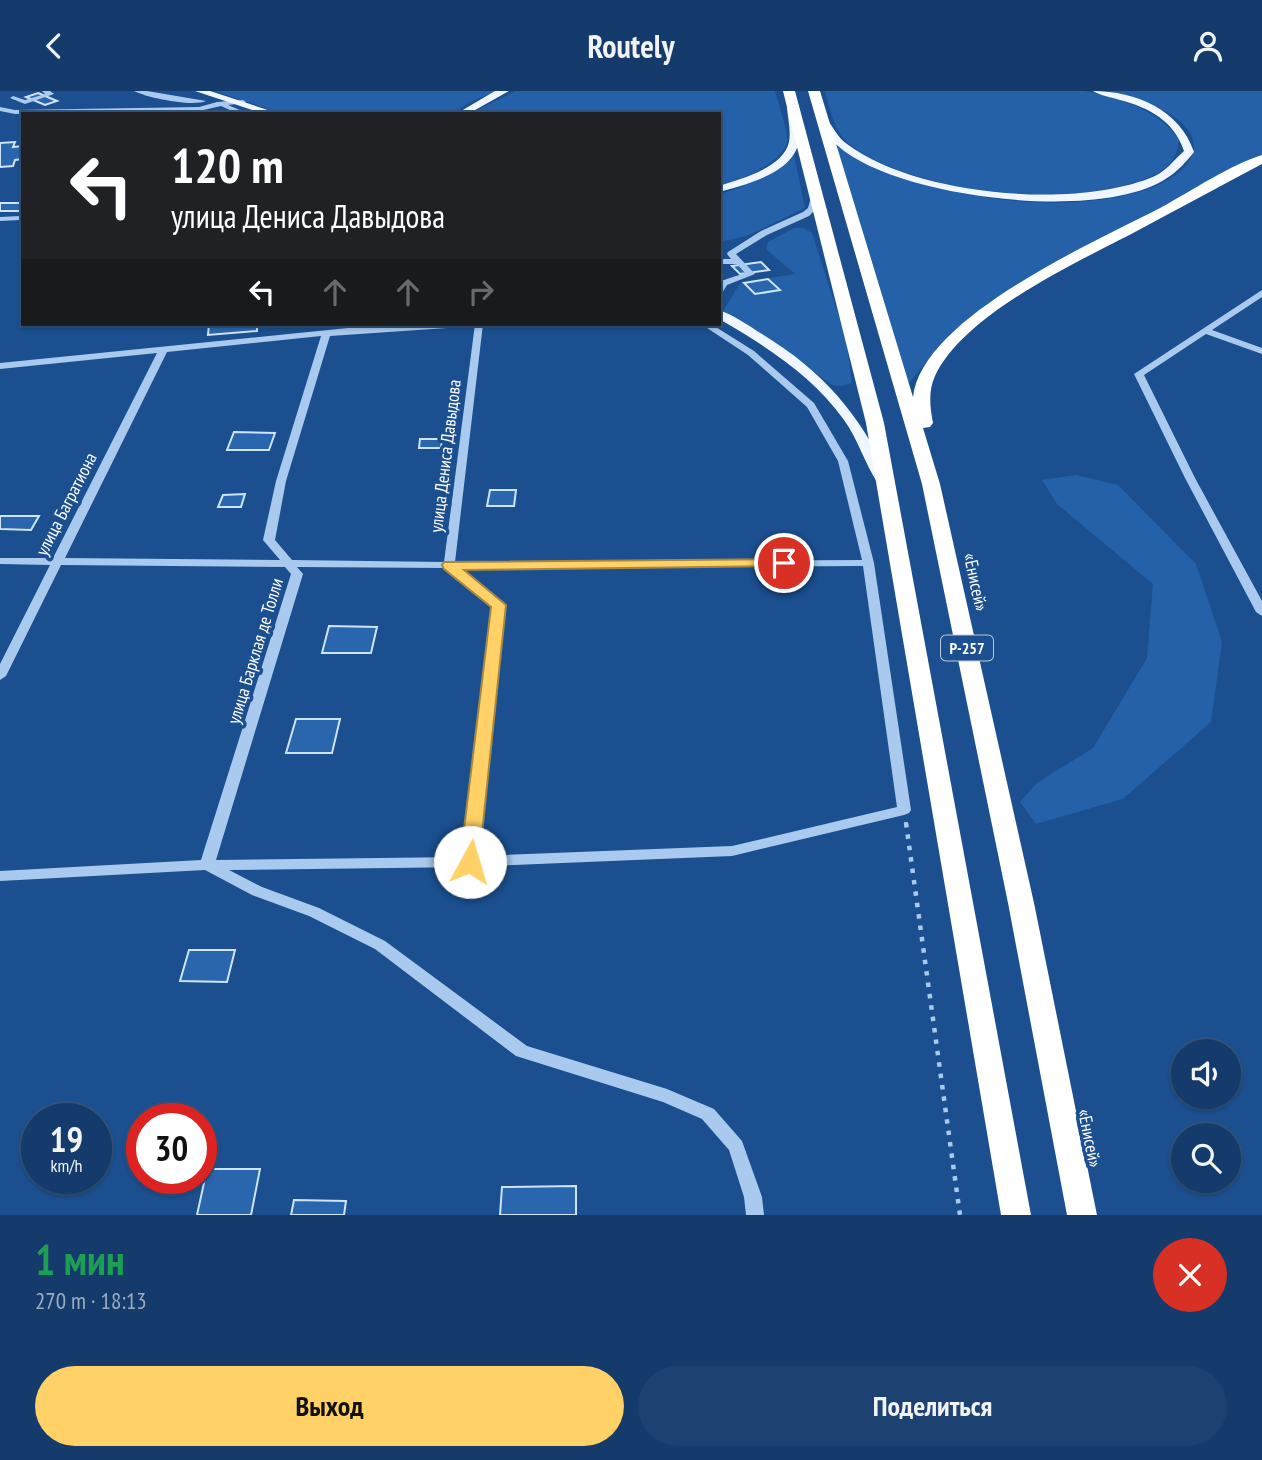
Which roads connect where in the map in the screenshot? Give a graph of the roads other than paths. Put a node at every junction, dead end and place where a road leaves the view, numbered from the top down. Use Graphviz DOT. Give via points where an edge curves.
graph roads {
  1 [pos="38,91"];
  2 [pos="44,91"];
  3 [pos="137,91"];
  4 [pos="504,91"];
  5 [pos="814,91"];
  6 [pos="1098,91"];
  7 [pos="0,93"];
  8 [pos="202,96"];
  9 [pos="13,98"];
  10 [pos="790,98"];
  11 [pos="217,99"];
  12 [pos="0,109"];
  13 [pos="173,112"];
  14 [pos="200,112"];
  15 [pos="242,112"];
  16 [pos="270,112"];
  17 [pos="464,112"];
  18 [pos="21,113"];
  19 [pos="823,121"];
  20 [pos="1262,159"];
  21 [pos="721,188"];
  22 [pos="815,196"];
  23 [pos="17,218"];
  24 [pos="0,219"];
  25 [pos="721,261"];
  26 [pos="740,262"];
  27 [pos="721,288"];
  28 [pos="1262,293"];
  29 [pos="721,315"];
  30 [pos="405,326"];
  31 [pos="479,326"];
  32 [pos="708,326"];
  33 [pos="349,328"];
  34 [pos="1205,330"];
  35 [pos="326,334"];
  36 [pos="164,349"];
  37 [pos="1262,351"];
  38 [pos="0,366"];
  39 [pos="931,484"];
  40 [pos="889,495"];
  41 [pos="0,561"];
  42 [pos="57,561"];
  43 [pos="289,562"];
  44 [pos="868,563"];
  45 [pos="449,565"];
  46 [pos="1262,612"];
  47 [pos="0,676"];
  48 [pos="470,862"];
  49 [pos="207,865"];
  50 [pos="0,877"];
  51 [pos="755,1215"];
  52 [pos="1016,1215"];
  53 [pos="1082,1215"];
  1 -- 9 [label="street"];
  2 -- 9 [label="street" via="51,95 25,102"];
  3 -- 8 [label="street" via="187,101"];
  4 -- 17 [label="main road"];
  5 -- 19 [label="highway, «Енисей» / Р-257"];
  6 -- 19 [label="main road" via="1156,109 1174,123 1186,138 1189,152 1180,166 1139,187 1106,195 1023,198 977,193 894,172 841,144"];
  7 -- 9 [label="street"];
  8 -- 11 [label="main road"];
  8 -- 14 [label="street"];
  10 -- 21 [label="main road" via="794,145 787,155 754,178"];
  10 -- 22 [label="highway, Р-257"];
  11 -- 14 [label="street"];
  11 -- 15 [label="street"];
  11 -- 16 [label="main road"];
  12 -- 18 [label="street"];
  13 -- 14 [label="street"];
  19 -- 39 [label="highway, «Енисей» / Р-257"];
  20 -- 39 [label="highway" via="1061,265 946,347 928,373 920,396"];
  22 -- 26 [label="street" via="806,215 731,254"];
  22 -- 40 [label="highway, Р-257" via="875,423"];
  23 -- 24 [label="street"];
  25 -- 26 [label="street"];
  26 -- 27 [label="street" via="751,274"];
  28 -- 34 [label="street"];
  29 -- 40 [label="main road" via="789,358 828,391 863,438"];
  30 -- 33 [label="street"];
  31 -- 45 [label="street, улица Дениса Давыдова"];
  32 -- 44 [label="street" via="751,353 811,405 843,461"];
  33 -- 35 [label="street"];
  34 -- 37 [label="street"];
  34 -- 46 [label="street" via="1139,374"];
  35 -- 36 [label="street"];
  35 -- 43 [label="street, улица Барклая де Толли" via="281,481 270,540"];
  36 -- 38 [label="street"];
  36 -- 42 [label="street, улица Багратиона"];
  39 -- 53 [label="highway, «Енисей» / Р-257"];
  40 -- 52 [label="highway, Р-257"];
  41 -- 42 [label="street"];
  42 -- 43 [label="street"];
  42 -- 47 [label="street, улица Багратиона"];
  43 -- 45 [label="street"];
  43 -- 49 [label="street, улица Барклая де Толли" via="297,574"];
  44 -- 45 [label="street"];
  44 -- 48 [label="street" via="904,810 732,851"];
  45 -- 48 [label="street" via="499,605"];
  48 -- 49 [label="street"];
  49 -- 50 [label="street"];
  49 -- 51 [label="street" via="380,945 522,1051 708,1114 736,1146"];
}
